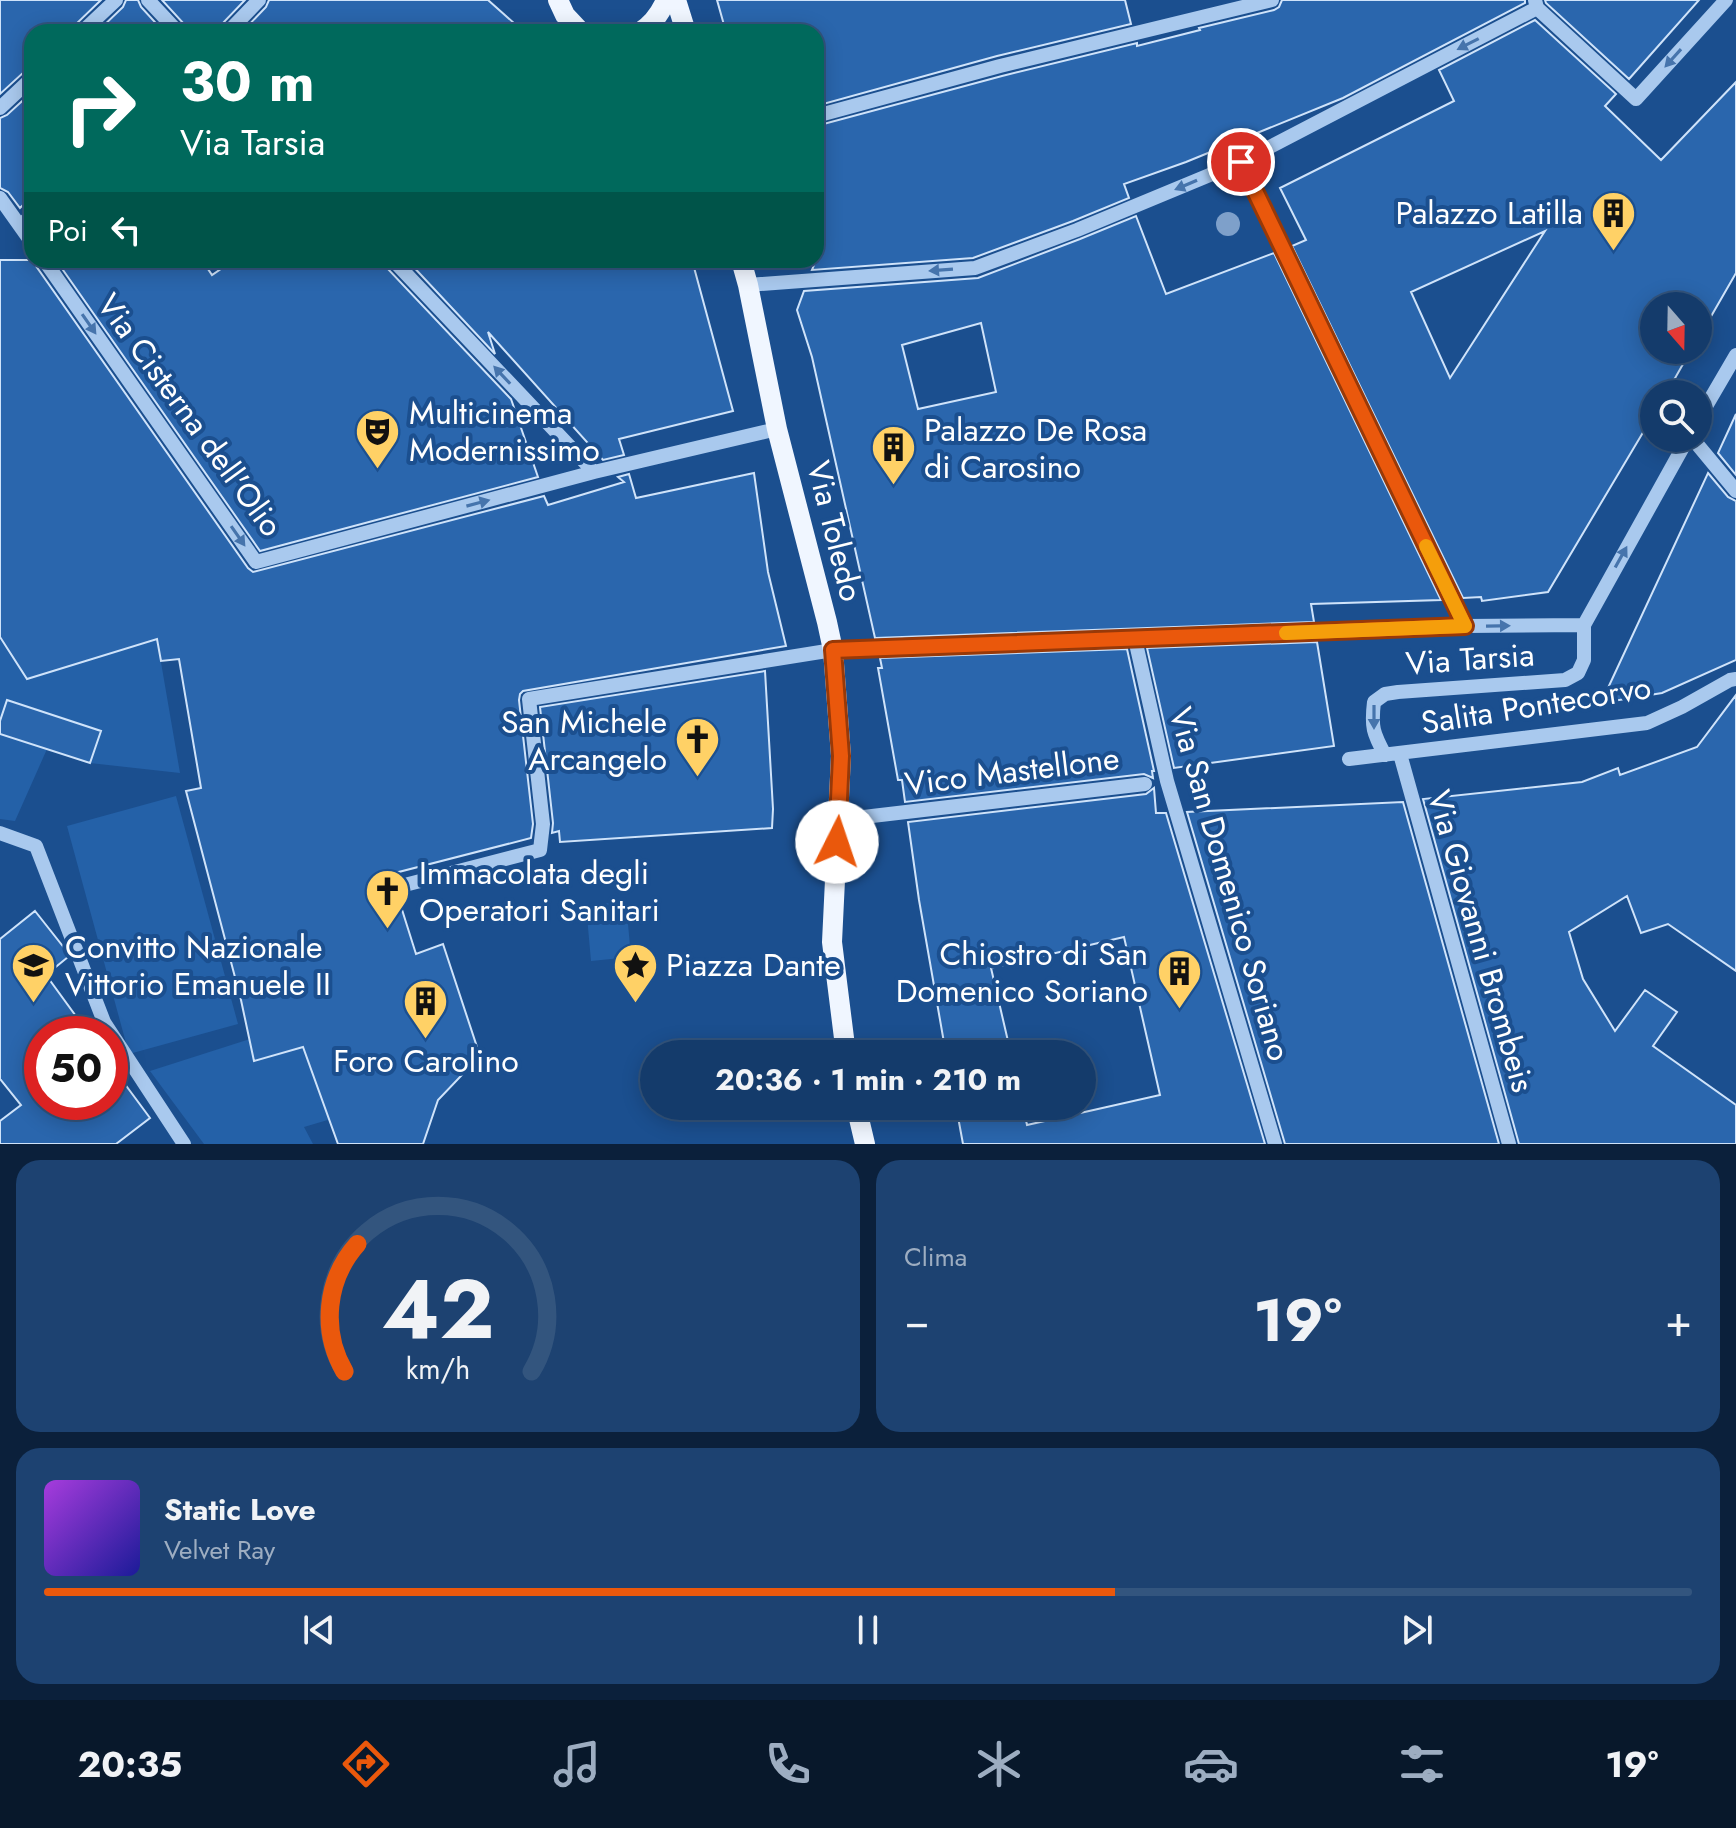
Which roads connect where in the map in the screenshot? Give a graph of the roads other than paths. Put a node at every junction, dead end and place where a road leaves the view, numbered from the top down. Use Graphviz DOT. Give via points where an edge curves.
graph roads {
  1 [pos="116,0"];
  2 [pos="148,0"];
  3 [pos="259,0"];
  4 [pos="539,0"];
  5 [pos="666,0"];
  6 [pos="676,0"];
  7 [pos="1272,0"];
  8 [pos="1726,0"];
  9 [pos="1536,4"];
  10 [pos="573,22"];
  11 [pos="90,24"];
  12 [pos="170,24"];
  13 [pos="236,24"];
  14 [pos="652,24"];
  15 [pos="684,24"];
  16 [pos="24,86"];
  17 [pos="0,108"];
  18 [pos="824,114"];
  19 [pos="1241,162"];
  20 [pos="0,198"];
  21 [pos="24,222"];
  22 [pos="20,226"];
  23 [pos="24,232"];
  24 [pos="50,268"];
  25 [pos="401,268"];
  26 [pos="743,268"];
  27 [pos="748,285"];
  28 [pos="1736,355"];
  29 [pos="1712,396"];
  30 [pos="777,429"];
  31 [pos="1682,452"];
  32 [pos="1702,452"];
  33 [pos="594,472"];
  34 [pos="1736,491"];
  35 [pos="1584,625"];
  36 [pos="1465,626"];
  37 [pos="1135,639"];
  38 [pos="833,650"];
  39 [pos="1736,679"];
  40 [pos="1392,754"];
  41 [pos="1349,759"];
  42 [pos="1145,784"];
  43 [pos="838,820"];
  44 [pos="0,833"];
  45 [pos="397,887"];
  46 [pos="844,1040"];
  47 [pos="859,1120"];
  48 [pos="184,1144"];
  49 [pos="865,1144"];
  50 [pos="1275,1144"];
  51 [pos="1509,1144"];
  1 -- 11 [label="street"];
  2 -- 12 [label="street"];
  3 -- 13 [label="street"];
  4 -- 10 [label="main road"];
  5 -- 14 [label="main road"];
  6 -- 15 [label="main road"];
  7 -- 18 [label="street"];
  8 -- 9 [label="street, one-way" via="1636,99"];
  9 -- 19 [label="street, one-way"];
  16 -- 17 [label="street"];
  19 -- 27 [label="street, one-way" via="975,268"];
  19 -- 36 [label="street"];
  20 -- 22 [label="street"];
  21 -- 22 [label="street"];
  22 -- 23 [label="street"];
  24 -- 33 [label="street, Via Cisterna dell'Olio, one-way" via="256,562"];
  33 -- 25 [label="street, one-way"];
  26 -- 27 [label="main road, Via Toledo"];
  27 -- 30 [label="main road, Via Toledo"];
  28 -- 29 [label="street"];
  30 -- 33 [label="street, Via Cisterna dell'Olio"];
  30 -- 38 [label="main road, Via Toledo"];
  35 -- 31 [label="street, Via Tarsia, one-way"];
  32 -- 34 [label="street"];
  36 -- 35 [label="street, Via Tarsia, one-way"];
  35 -- 40 [label="street, Via Tarsia, one-way" via="1584,660 1578,673 1565,680 1385,694 1374,702 1372,723 1375,737"];
  36 -- 37 [label="street, Via Tarsia"];
  37 -- 38 [label="street, Via Tarsia"];
  37 -- 50 [label="street, Via San Domenico Soriano" via="1167,781"];
  38 -- 43 [label="main road, Via Toledo" via="841,756"];
  38 -- 45 [label="street, Via Tarsia" via="529,699 543,824 540,850"];
  39 -- 40 [label="street, Salita Pontecorvo" via="1647,723"];
  40 -- 41 [label="street"];
  40 -- 51 [label="street, Via Giovanni Brombeis"];
  42 -- 43 [label="street, Vico Mastellone"];
  43 -- 46 [label="main road" via="832,942"];
  44 -- 48 [label="street" via="36,846 104,1022"];
  47 -- 49 [label="main road"];
}
